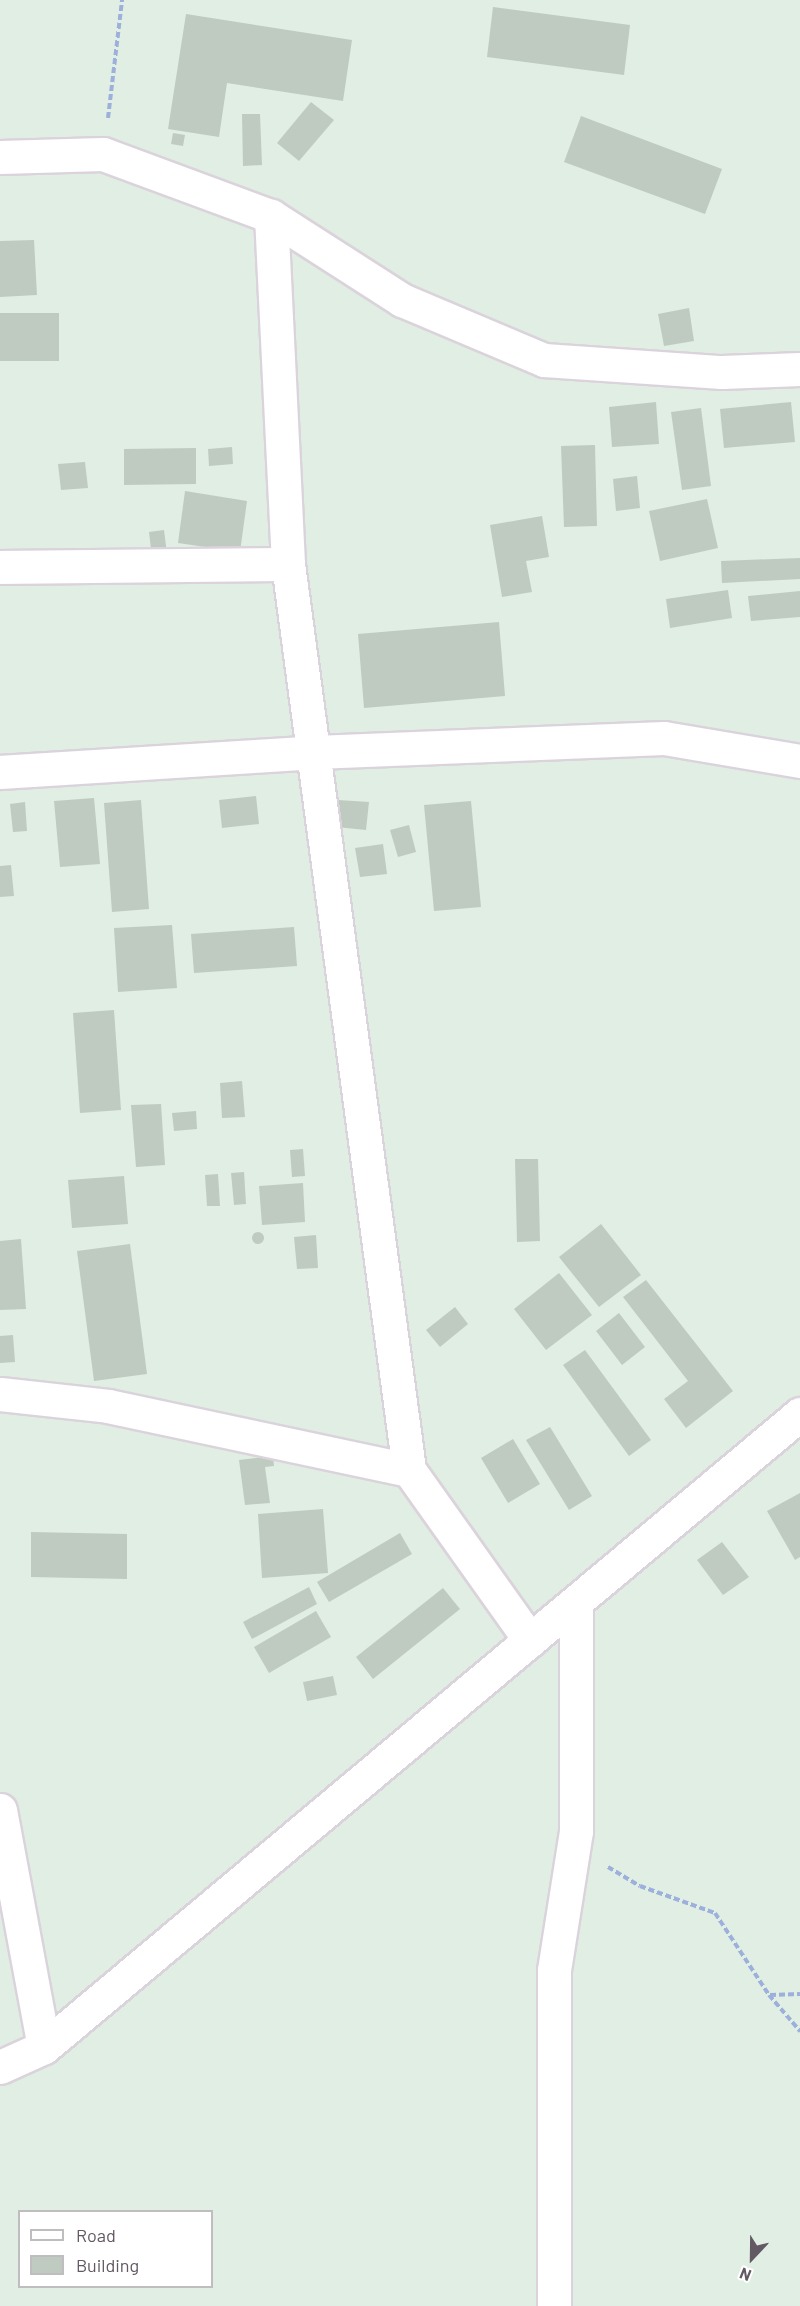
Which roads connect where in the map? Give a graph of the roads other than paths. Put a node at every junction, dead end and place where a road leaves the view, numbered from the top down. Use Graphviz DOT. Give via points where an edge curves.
graph roads {
  1 [pos="0,156"];
  2 [pos="271,216"];
  3 [pos="800,369"];
  4 [pos="288,564"];
  5 [pos="0,567"];
  6 [pos="315,752"];
  7 [pos="800,761"];
  8 [pos="0,772"];
  9 [pos="0,1394"];
  10 [pos="800,1414"];
  11 [pos="409,1470"];
  12 [pos="576,1603"];
  13 [pos="530,1640"];
  14 [pos="0,1810"];
  15 [pos="44,2047"];
  16 [pos="0,2067"];
  17 [pos="554,2306"];
  1 -- 2 [label="street" via="103,154"];
  2 -- 3 [label="street" via="402,300 544,360 723,372"];
  2 -- 4 [label="street"];
  4 -- 5 [label="street"];
  4 -- 6 [label="street"];
  6 -- 7 [label="street" via="664,738"];
  6 -- 8 [label="street"];
  6 -- 11 [label="street"];
  9 -- 11 [label="street" via="108,1406"];
  10 -- 12 [label="street"];
  11 -- 13 [label="street"];
  12 -- 13 [label="street"];
  12 -- 17 [label="street" via="576,1831 554,1970"];
  13 -- 15 [label="street"];
  14 -- 15 [label="street"];
  15 -- 16 [label="street"];
}
